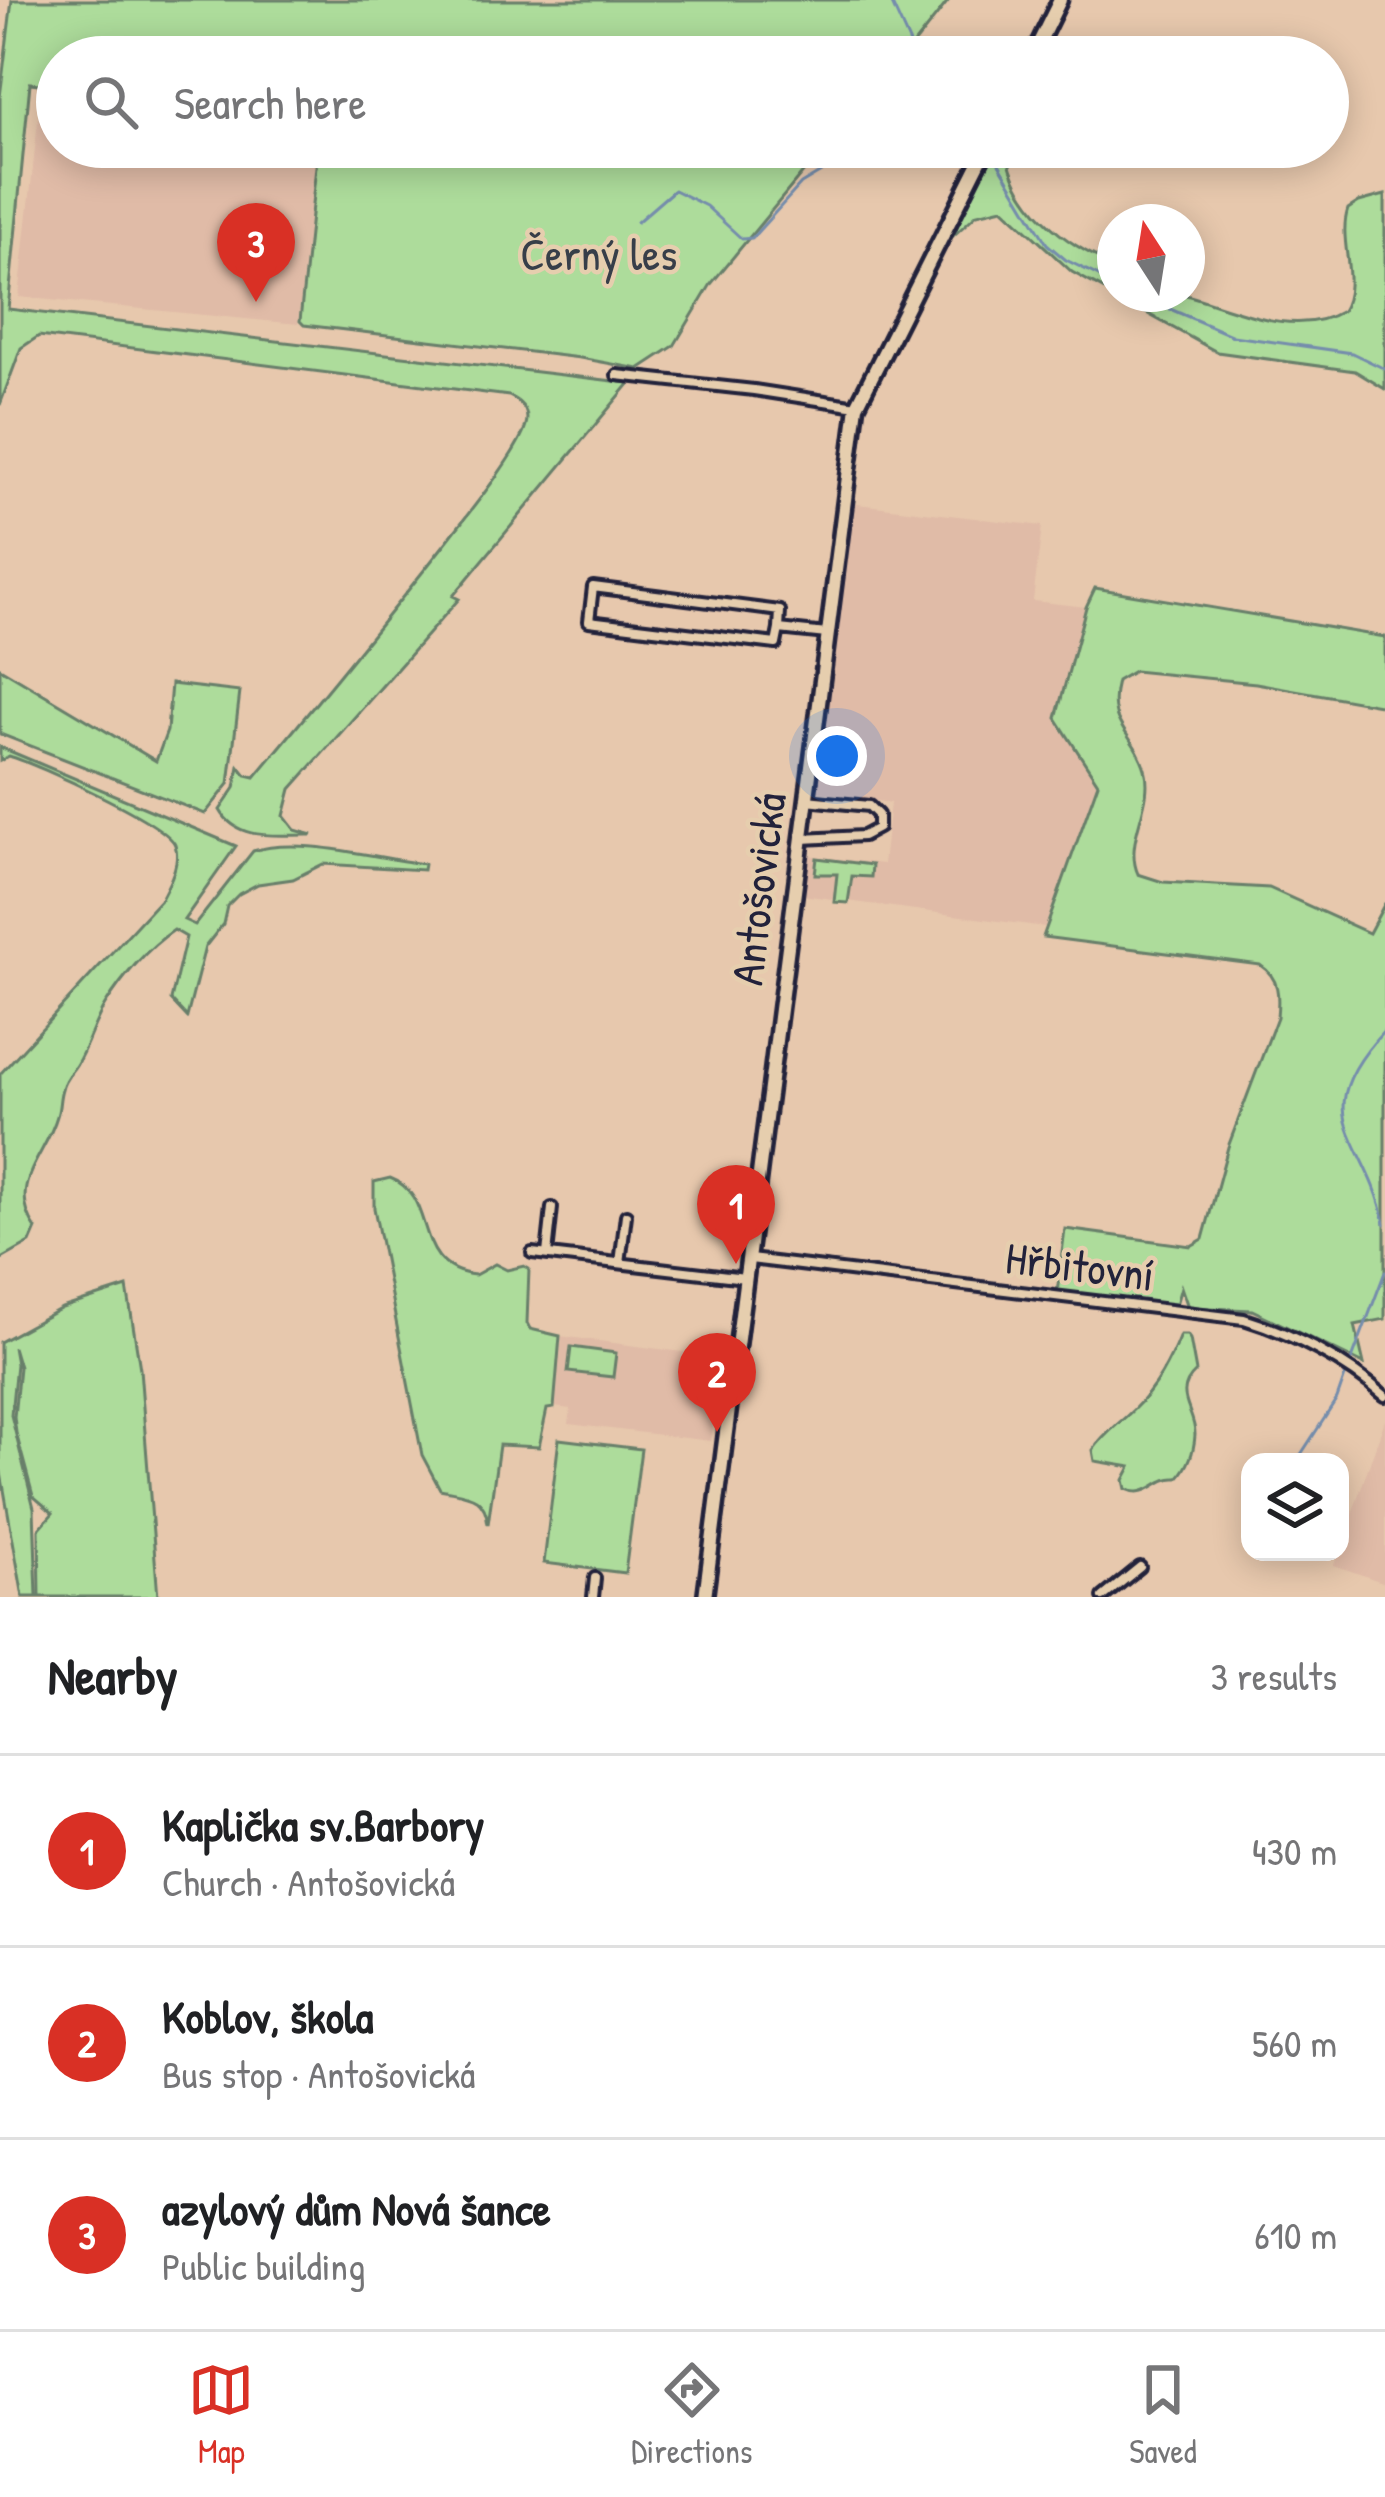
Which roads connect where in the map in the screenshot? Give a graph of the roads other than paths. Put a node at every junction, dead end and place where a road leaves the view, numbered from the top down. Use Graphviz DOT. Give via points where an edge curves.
graph roads {
  1 [pos="1060,0"];
  2 [pos="1042,36"];
  3 [pos="976,168"];
  4 [pos="617,375"];
  5 [pos="857,406"];
  6 [pos="779,628"];
  7 [pos="827,634"];
  8 [pos="806,800"];
  9 [pos="801,839"];
  10 [pos="553,1208"];
  11 [pos="626,1215"];
  12 [pos="532,1253"];
  13 [pos="547,1255"];
  14 [pos="748,1258"];
  15 [pos="620,1263"];
  16 [pos="745,1279"];
  17 [pos="1385,1396"];
  18 [pos="1140,1568"];
  19 [pos="596,1578"];
  20 [pos="593,1597"];
  21 [pos="705,1597"];
  22 [pos="1103,1597"];
  1 -- 2 [label="street"];
  3 -- 5 [label="street, Antošovická"];
  4 -- 5 [label="street"];
  5 -- 7 [label="street, Antošovická"];
  6 -- 6 [label="street" via="780,611 593,587 590,621 776,644"];
  6 -- 7 [label="street"];
  7 -- 8 [label="street, Antošovická"];
  8 -- 9 [label="street, Antošovická"];
  8 -- 9 [label="street" via="869,806 878,828"];
  9 -- 14 [label="street, Antošovická"];
  10 -- 13 [label="street"];
  11 -- 15 [label="street"];
  12 -- 13 [label="street"];
  13 -- 15 [label="street"];
  14 -- 16 [label="street, Antošovická"];
  14 -- 17 [label="street, Hřbitovní" via="1244,1319 1322,1354"];
  15 -- 16 [label="street"];
  16 -- 21 [label="street, Antošovická"];
  18 -- 22 [label="street"];
  19 -- 20 [label="street"];
}
